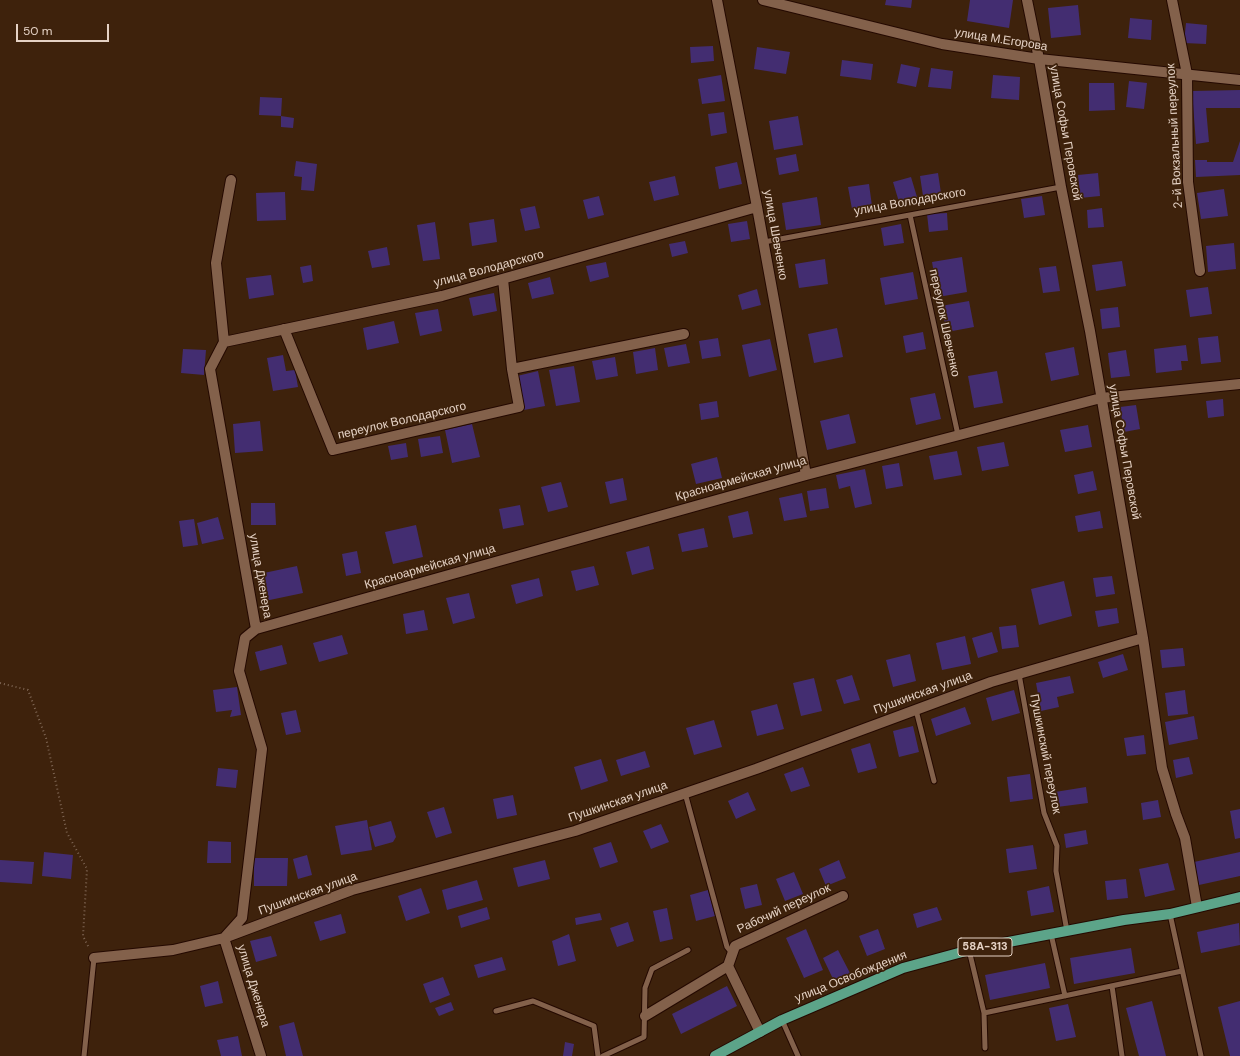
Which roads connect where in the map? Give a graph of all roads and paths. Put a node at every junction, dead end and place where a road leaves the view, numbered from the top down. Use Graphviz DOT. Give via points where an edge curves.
graph roads {
  1 [pos="717,0"];
  2 [pos="763,0"];
  3 [pos="1027,0"];
  4 [pos="1172,0"];
  5 [pos="1039,59"];
  6 [pos="1187,74"];
  7 [pos="1240,80"];
  8 [pos="231,180"];
  9 [pos="1061,187"];
  10 [pos="757,207"];
  11 [pos="910,215"];
  12 [pos="764,242"];
  13 [pos="1200,272"];
  14 [pos="502,279"];
  15 [pos="284,329"];
  16 [pos="684,334"];
  17 [pos="224,342"];
  18 [pos="512,369"];
  19 [pos="1240,384"];
  20 [pos="1101,398"];
  21 [pos="958,435"];
  22 [pos="806,475"];
  23 [pos="256,629"];
  24 [pos="1143,638"];
  25 [pos="1019,674"];
  26 [pos="0,683"];
  27 [pos="916,710"];
  28 [pos="934,781"];
  29 [pos="685,793"];
  30 [pos="842,896"];
  31 [pos="1240,897"];
  32 [pos="1197,907"];
  33 [pos="1170,914"];
  34 [pos="1067,931"];
  35 [pos="1051,934"];
  36 [pos="224,938"];
  37 [pos="688,950"];
  38 [pos="969,950"];
  39 [pos="732,953"];
  40 [pos="94,958"];
  41 [pos="728,966"];
  42 [pos="1182,971"];
  43 [pos="1112,986"];
  44 [pos="1065,996"];
  45 [pos="496,1011"];
  46 [pos="984,1013"];
  47 [pos="645,1016"];
  48 [pos="782,1020"];
  49 [pos="760,1032"];
  50 [pos="985,1048"];
  51 [pos="84,1056"];
  52 [pos="261,1056"];
  53 [pos="598,1056"];
  54 [pos="603,1056"];
  55 [pos="714,1056"];
  56 [pos="798,1056"];
  57 [pos="1122,1056"];
  58 [pos="1202,1056"];
  1 -- 10 [label="street, улица Шевченко"];
  2 -- 5 [label="street, улица М.Егорова" via="942,44"];
  3 -- 5 [label="street, улица Софьи Перовской"];
  4 -- 6 [label="street, 2-й Вокзальный переулок"];
  5 -- 6 [label="street, улица М.Егорова"];
  5 -- 9 [label="street, улица Софьи Перовской"];
  6 -- 7 [label="street, улица М.Егорова"];
  6 -- 13 [label="street, 2-й Вокзальный переулок" via="1188,182"];
  8 -- 17 [label="street" via="216,263"];
  9 -- 11 [label="lane, улица Володарского"];
  9 -- 20 [label="street, улица Софьи Перовской"];
  10 -- 12 [label="street, улица Шевченко"];
  10 -- 14 [label="street, улица Володарского"];
  11 -- 12 [label="lane, улица Володарского"];
  11 -- 21 [label="lane, переулок Шевченко"];
  12 -- 22 [label="street, улица Шевченко"];
  14 -- 15 [label="street, улица Володарского" via="442,296"];
  14 -- 18 [label="street, переулок Володарского"];
  15 -- 17 [label="street, улица Володарского"];
  15 -- 18 [label="street, переулок Володарского" via="333,450 519,408"];
  16 -- 18 [label="street"];
  17 -- 23 [label="street, улица Дженера" via="210,369"];
  19 -- 20 [label="street, Красноармейская улица"];
  20 -- 21 [label="street, Красноармейская улица"];
  20 -- 24 [label="street, улица Софьи Перовской"];
  21 -- 22 [label="street, Красноармейская улица"];
  22 -- 23 [label="street, Красноармейская улица"];
  23 -- 36 [label="street, улица Дженера" via="245,638 239,671 262,749 242,918"];
  24 -- 25 [label="street, Пушкинская улица"];
  24 -- 32 [label="street, улица Софьи Перовской" via="1162,768 1185,838"];
  25 -- 27 [label="street, Пушкинская улица"];
  25 -- 34 [label="lane, Пушкинский переулок" via="1044,813 1057,846 1056,871"];
  26 -- 40 [label="path" via="28,690 46,738 67,833 87,869 83,936"];
  27 -- 28 [label="lane"];
  27 -- 29 [label="street, Пушкинская улица"];
  29 -- 36 [label="street, Пушкинская улица" via="575,831 352,890"];
  29 -- 39 [label="lane" via="727,947"];
  30 -- 39 [label="street, Рабочий переулок" via="735,946"];
  31 -- 32 [label="main road, улица Освобождения / 58А-313"];
  32 -- 33 [label="main road, улица Освобождения / 58А-313"];
  33 -- 34 [label="main road, улица Освобождения / 58А-313"];
  33 -- 42 [label="lane"];
  34 -- 35 [label="main road, улица Освобождения / 58А-313"];
  35 -- 38 [label="main road, улица Освобождения / 58А-313"];
  35 -- 44 [label="lane"];
  36 -- 40 [label="street, Пушкинская улица" via="173,950"];
  36 -- 52 [label="street, улица Дженера"];
  37 -- 47 [label="lane" via="652,969 645,988"];
  38 -- 46 [label="lane"];
  38 -- 48 [label="main road, улица Освобождения / 58А-313" via="903,968"];
  39 -- 41 [label="street"];
  40 -- 51 [label="lane"];
  41 -- 47 [label="street"];
  41 -- 49 [label="street"];
  42 -- 43 [label="lane"];
  42 -- 58 [label="lane"];
  43 -- 44 [label="lane"];
  43 -- 57 [label="lane"];
  44 -- 46 [label="lane"];
  45 -- 53 [label="lane" via="533,1001 594,1026"];
  46 -- 50 [label="lane"];
  47 -- 54 [label="lane" via="644,1037"];
  48 -- 49 [label="main road, улица Освобождения / 58А-313"];
  48 -- 56 [label="lane"];
  49 -- 55 [label="main road, улица Освобождения / 58А-313"];
}
